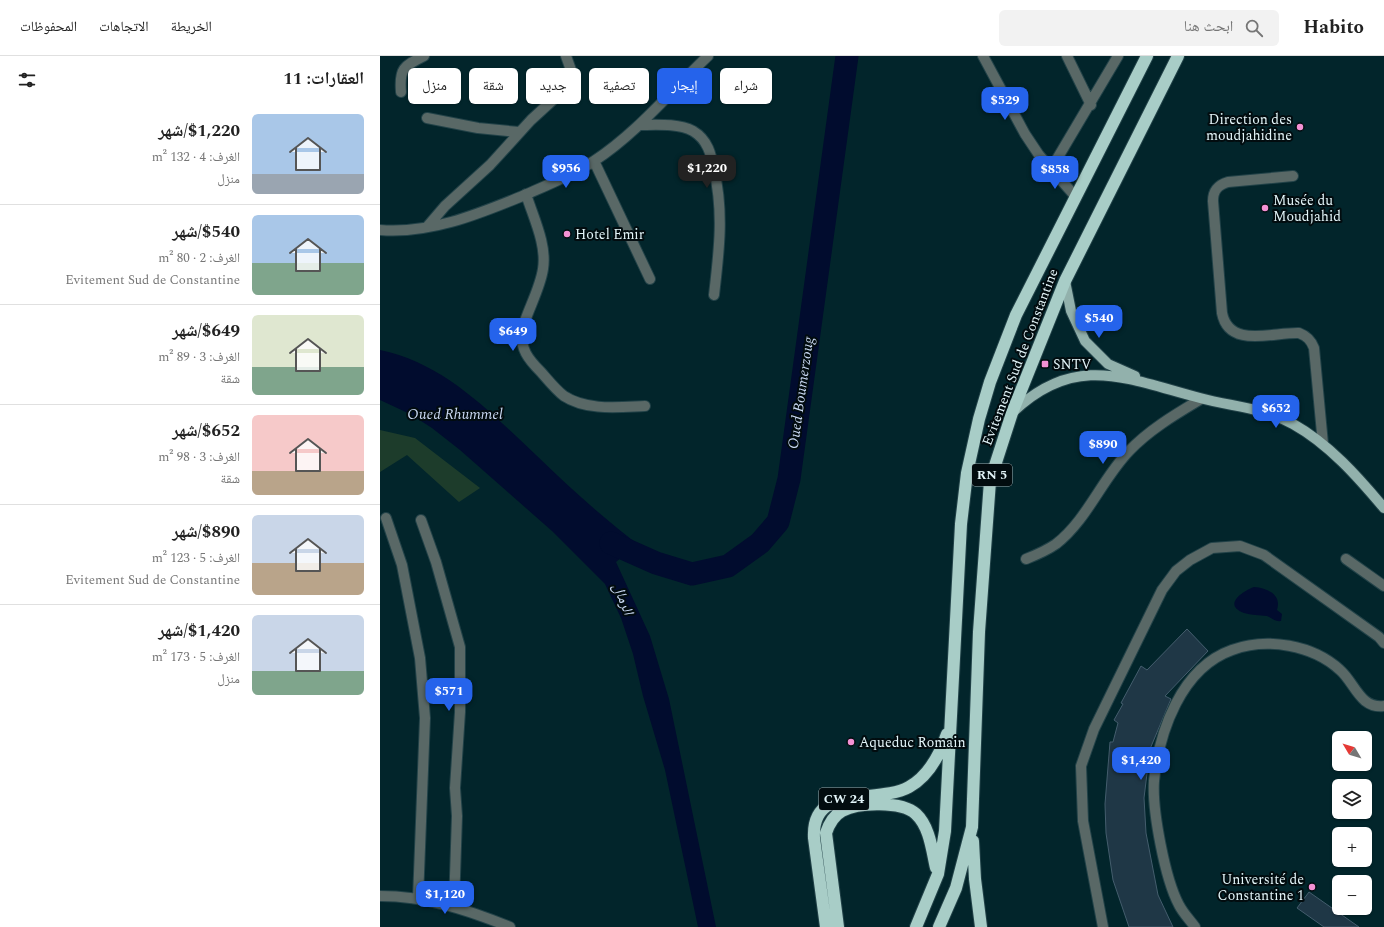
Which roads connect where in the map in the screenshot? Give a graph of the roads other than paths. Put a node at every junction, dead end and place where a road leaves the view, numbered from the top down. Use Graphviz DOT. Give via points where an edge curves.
graph roads {
  1 [pos="424,56"];
  2 [pos="566,56"];
  3 [pos="708,56"];
  4 [pos="983,56"];
  5 [pos="1067,56"];
  6 [pos="1118,56"];
  7 [pos="1147,56"];
  8 [pos="1178,56"];
  9 [pos="401,92"];
  10 [pos="1091,105"];
  11 [pos="427,118"];
  12 [pos="638,125"];
  13 [pos="519,132"];
  14 [pos="594,161"];
  15 [pos="1051,169"];
  16 [pos="1293,176"];
  17 [pos="526,194"];
  18 [pos="1075,196"];
  19 [pos="427,227"];
  20 [pos="380,230"];
  21 [pos="650,279"];
  22 [pos="1065,281"];
  23 [pos="714,294"];
  24 [pos="1151,383"];
  25 [pos="1201,399"];
  26 [pos="645,406"];
  27 [pos="1012,413"];
  28 [pos="1323,444"];
  29 [pos="1384,508"];
  30 [pos="386,518"];
  31 [pos="421,520"];
  32 [pos="1026,559"];
  33 [pos="1346,559"];
  34 [pos="1384,586"];
  35 [pos="1382,637"];
  36 [pos="1384,706"];
  37 [pos="951,721"];
  38 [pos="972,827"];
  39 [pos="938,874"];
  40 [pos="380,896"];
  41 [pos="418,899"];
  42 [pos="454,906"];
  43 [pos="488,923"];
  44 [pos="510,927"];
  45 [pos="826,927"];
  46 [pos="838,927"];
  47 [pos="916,927"];
  48 [pos="939,927"];
  49 [pos="981,927"];
  50 [pos="1103,927"];
  51 [pos="1195,927"];
  1 -- 9 [label="street" via="404,67 401,73"];
  2 -- 13 [label="street" via="571,70 567,87"];
  3 -- 12 [label="street"];
  4 -- 15 [label="street" via="1025,134"];
  5 -- 10 [label="street"];
  6 -- 10 [label="street"];
  7 -- 18 [label="highway, Evitement Sud de Constantine / RN 5"];
  8 -- 22 [label="highway, Evitement Sud de Constantine / RN 5"];
  10 -- 15 [label="street"];
  11 -- 13 [label="street" via="478,128"];
  12 -- 14 [label="street"];
  12 -- 23 [label="street" via="683,127 692,130 706,142 719,193 721,213"];
  13 -- 19 [label="street" via="490,165 445,206"];
  14 -- 17 [label="street"];
  14 -- 21 [label="street"];
  15 -- 18 [label="street"];
  16 -- 28 [label="street" via="1228,182 1218,186 1215,191 1213,201 1222,313 1229,330 1237,335 1299,333 1311,341 1314,348"];
  17 -- 19 [label="street" via="480,214"];
  17 -- 26 [label="street" via="542,244 544,260 522,330 525,354 564,396 580,404 610,408"];
  18 -- 37 [label="highway, Evitement Sud de Constantine / RN 5" via="1016,315 990,382 979,419 967,473 961,524"];
  19 -- 20 [label="street"];
  22 -- 24 [label="main road" via="1071,311 1086,341 1108,364"];
  22 -- 27 [label="highway, Evitement Sud de Constantine / RN 5"];
  24 -- 25 [label="main road"];
  24 -- 27 [label="main road" via="1092,374 1070,377 1049,384 1030,396"];
  25 -- 28 [label="main road" via="1268,413 1294,425"];
  25 -- 32 [label="street" via="1142,438 1117,465 1068,534"];
  27 -- 38 [label="highway, Evitement Sud de Constantine / RN 5" via="989,488 979,632"];
  28 -- 29 [label="main road"];
  30 -- 41 [label="street" via="402,565 420,658 425,718"];
  31 -- 42 [label="street" via="460,646"];
  33 -- 34 [label="street"];
  35 -- 50 [label="street" via="1264,555 1240,546 1212,548 1176,571 1162,590 1097,722 1081,766 1083,822"];
  36 -- 51 [label="street" via="1370,705 1363,700 1341,671 1321,655 1300,648 1262,644 1232,650 1205,664 1183,692 1168,722 1154,782 1158,834 1170,883 1179,905"];
  37 -- 39 [label="highway, Evitement Sud de Constantine / RN 5" via="945,831"];
  37 -- 45 [label="highway, CW 24" via="938,755 931,767 916,782 893,793 839,800 821,809 813,828"];
  38 -- 48 [label="highway, Evitement Sud de Constantine / RN 5" via="956,888"];
  38 -- 49 [label="highway"];
  39 -- 46 [label="highway, CW 24" via="926,827 910,809 886,804 843,810 829,824 826,833"];
  39 -- 47 [label="highway, Evitement Sud de Constantine / RN 5"];
  40 -- 41 [label="street"];
  41 -- 42 [label="street"];
  42 -- 43 [label="street"];
  43 -- 44 [label="street"];
}
